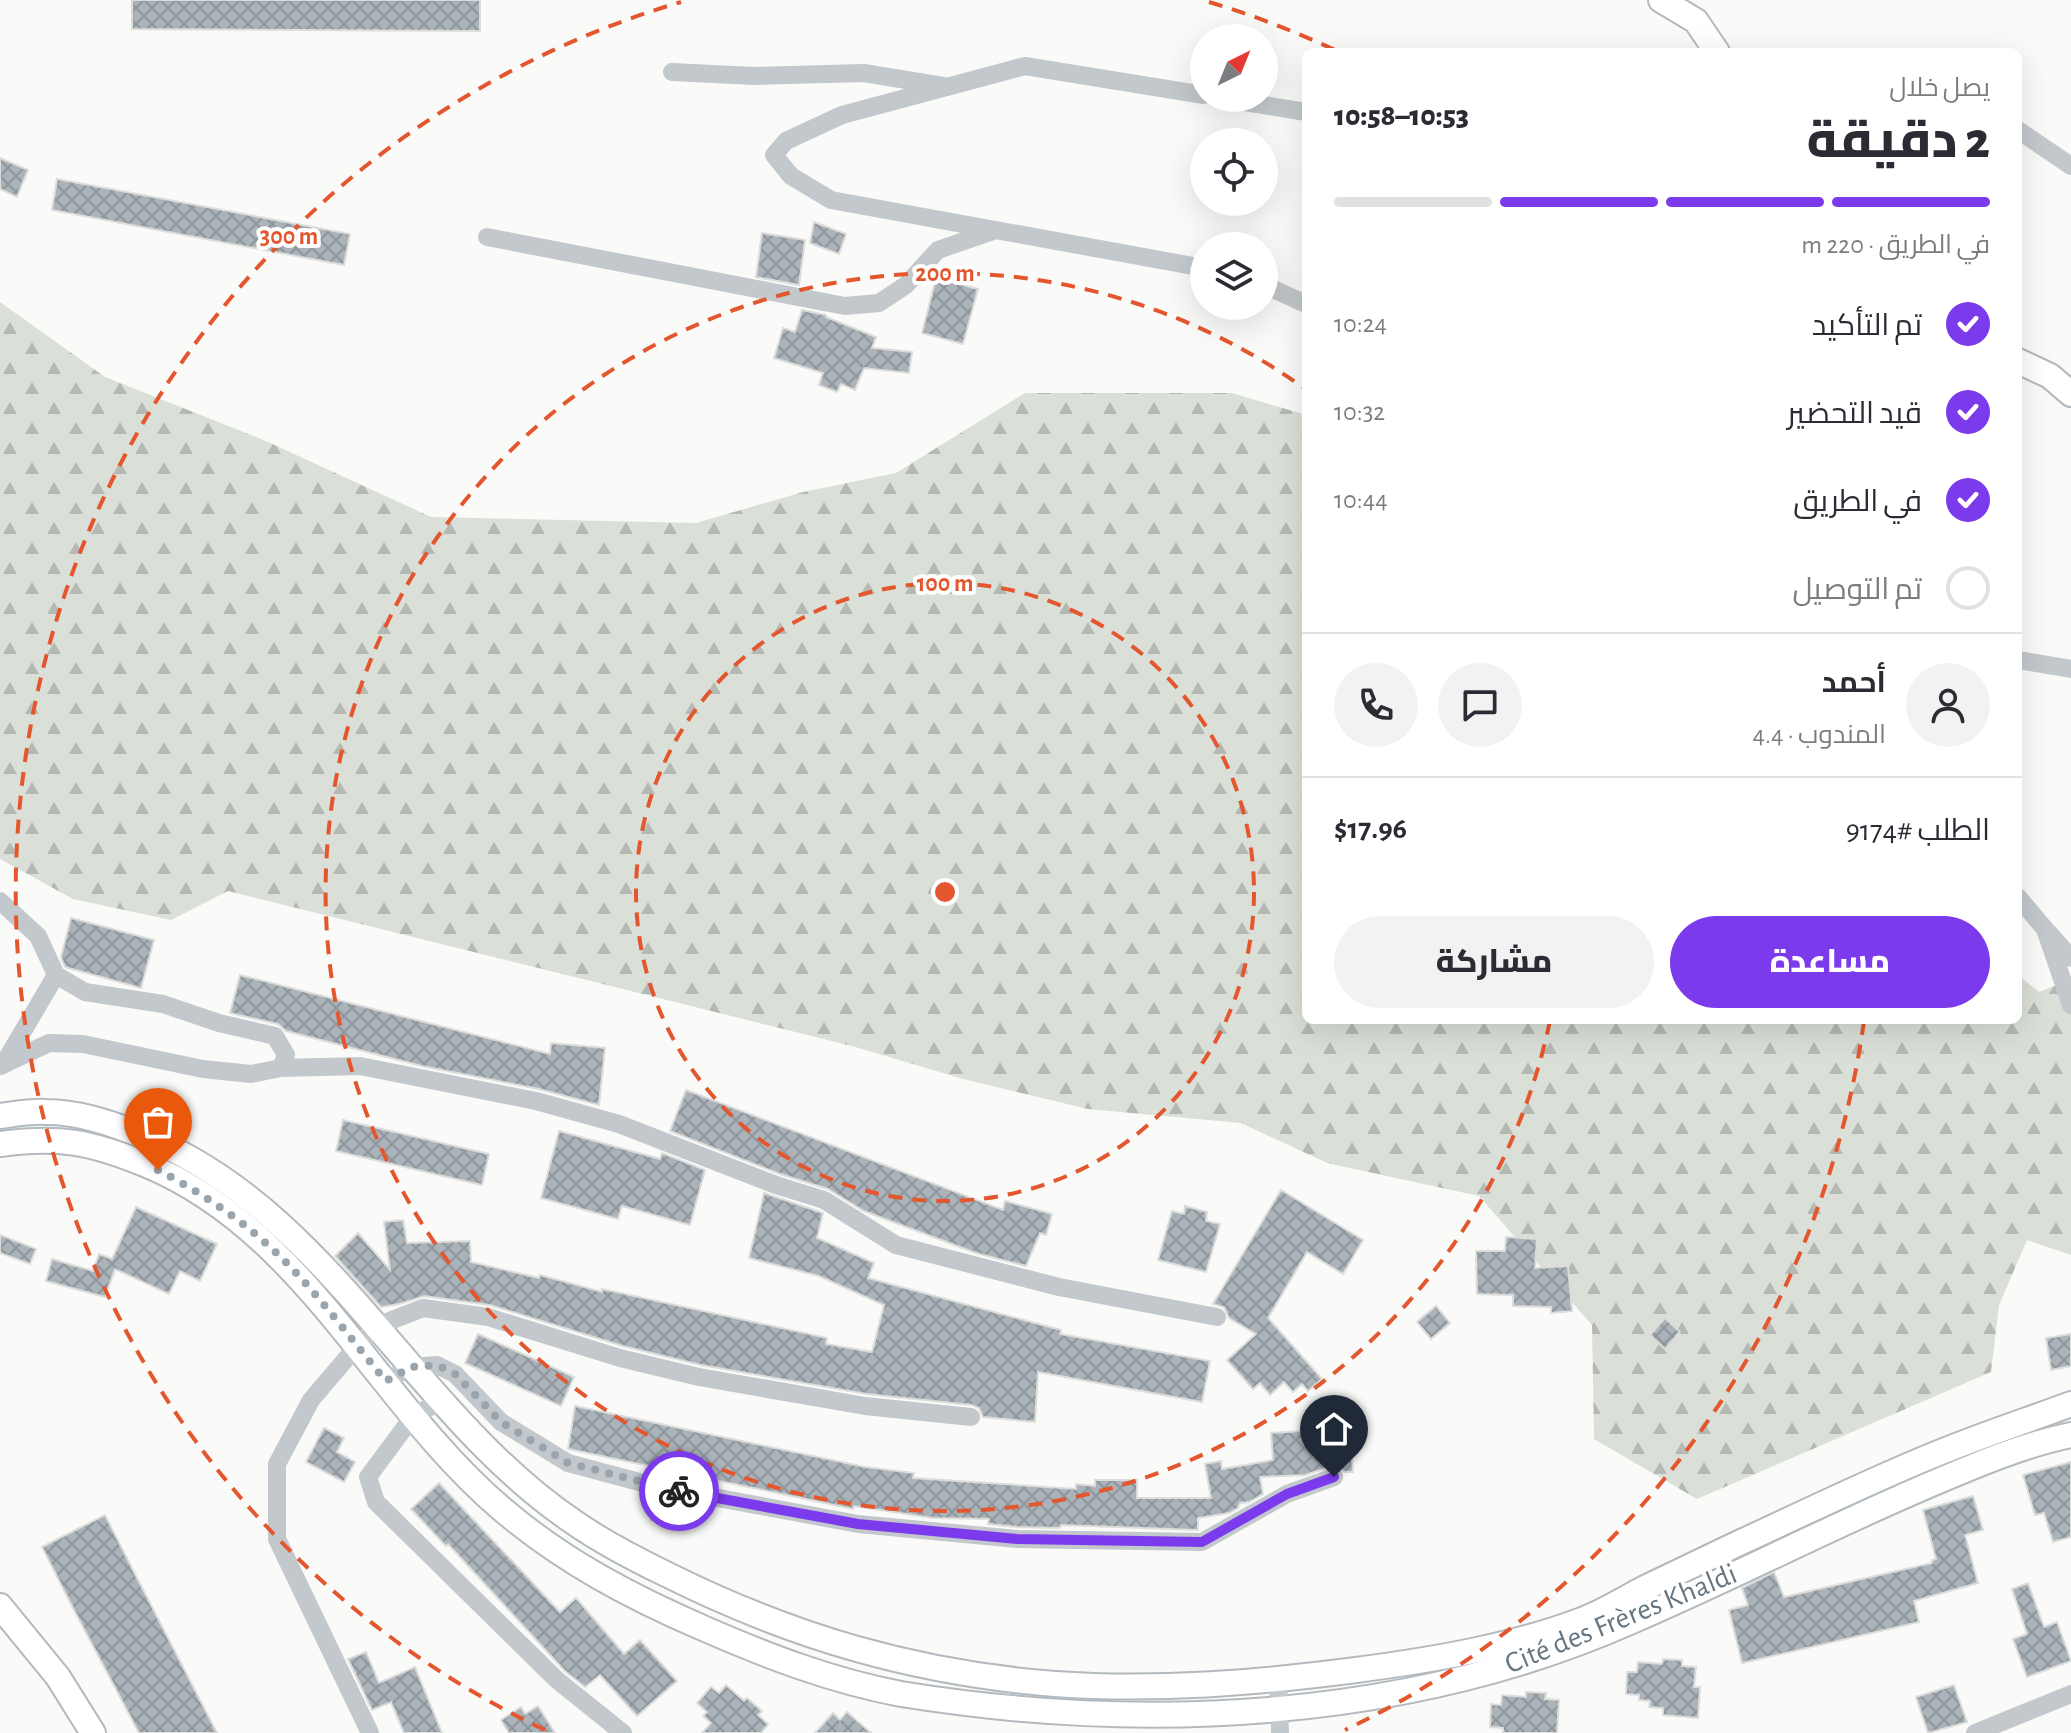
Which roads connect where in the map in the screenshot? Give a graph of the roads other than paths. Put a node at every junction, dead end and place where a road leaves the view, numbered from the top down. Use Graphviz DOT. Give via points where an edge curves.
graph roads {
  1 [pos="1661,0"];
  2 [pos="1714,48"];
  3 [pos="672,72"];
  4 [pos="949,87"];
  5 [pos="1190,93"];
  6 [pos="1278,107"];
  7 [pos="1302,111"];
  8 [pos="2022,133"];
  9 [pos="2071,166"];
  10 [pos="995,230"];
  11 [pos="487,237"];
  12 [pos="1190,265"];
  13 [pos="1278,291"];
  14 [pos="1302,302"];
  15 [pos="2022,363"];
  16 [pos="2071,394"];
  17 [pos="2022,661"];
  18 [pos="2071,669"];
  19 [pos="0,901"];
  20 [pos="2022,902"];
  21 [pos="2045,929"];
  22 [pos="2071,958"];
  23 [pos="56,975"];
  24 [pos="2071,1005"];
  25 [pos="2,1066"];
  26 [pos="281,1068"];
  27 [pos="0,1116"];
  28 [pos="0,1144"];
  29 [pos="1217,1317"];
  30 [pos="377,1326"];
  31 [pos="357,1346"];
  32 [pos="411,1367"];
  33 [pos="386,1381"];
  34 [pos="442,1401"];
  35 [pos="2071,1404"];
  36 [pos="414,1415"];
  37 [pos="971,1417"];
  38 [pos="2071,1435"];
  39 [pos="1334,1477"];
  40 [pos="0,1606"];
  41 [pos="1278,1680"];
  42 [pos="2071,1694"];
  43 [pos="1280,1722"];
  44 [pos="93,1733"];
  45 [pos="370,1733"];
  46 [pos="623,1733"];
  47 [pos="1975,1733"];
  1 -- 2 [label="main road" via="1696,21"];
  3 -- 4 [label="street" via="864,73"];
  4 -- 5 [label="street" via="1025,66"];
  4 -- 10 [label="street" via="842,115 786,141 774,155 791,176 831,200"];
  6 -- 7 [label="street"];
  8 -- 9 [label="street"];
  10 -- 11 [label="street" via="938,250 906,285 879,303 845,306"];
  10 -- 12 [label="street"];
  13 -- 14 [label="street"];
  15 -- 16 [label="main road"];
  17 -- 18 [label="street"];
  19 -- 23 [label="street" via="38,936"];
  20 -- 21 [label="street"];
  21 -- 22 [label="street"];
  21 -- 24 [label="street"];
  23 -- 25 [label="street"];
  23 -- 26 [label="street" via="85,992 163,1004 275,1036 286,1055"];
  25 -- 26 [label="street" via="49,1043 83,1044 203,1069 251,1074"];
  26 -- 29 [label="street" via="360,1066 536,1101 619,1124 824,1200 896,1245 1059,1287"];
  27 -- 30 [label="main road, Cité des Frères Khaldi" via="73,1114 160,1142 211,1171 290,1232"];
  28 -- 31 [label="main road, Cité des Frères Khaldi" via="37,1139 98,1146 195,1189 271,1247"];
  30 -- 31 [label="street"];
  30 -- 32 [label="main road, Cité des Frères Khaldi"];
  30 -- 37 [label="street" via="423,1308 488,1317 699,1377 865,1406"];
  31 -- 33 [label="main road, Cité des Frères Khaldi"];
  31 -- 45 [label="street" via="311,1400 277,1464 277,1539"];
  32 -- 33 [label="street"];
  32 -- 34 [label="main road, Cité des Frères Khaldi"];
  32 -- 39 [label="street" via="437,1365 455,1374 501,1422 568,1463 654,1486 858,1524 1017,1539 1202,1542 1287,1494"];
  33 -- 36 [label="main road, Cité des Frères Khaldi"];
  34 -- 36 [label="street"];
  34 -- 41 [label="main road, Cité des Frères Khaldi" via="530,1490 576,1524 695,1588 825,1641 924,1668 1060,1684 1196,1686"];
  35 -- 41 [label="main road, Cité des Frères Khaldi" via="1948,1449 1590,1617 1539,1635 1405,1663"];
  36 -- 43 [label="main road, Cité des Frères Khaldi" via="476,1486 535,1536 623,1593 776,1660 899,1694 1036,1712"];
  36 -- 46 [label="street" via="368,1477 376,1502 557,1680"];
  38 -- 43 [label="main road, Cité des Frères Khaldi" via="1965,1470 1553,1652"];
  40 -- 44 [label="main road" via="58,1677"];
  41 -- 43 [label="street"];
  42 -- 47 [label="street"];
}
